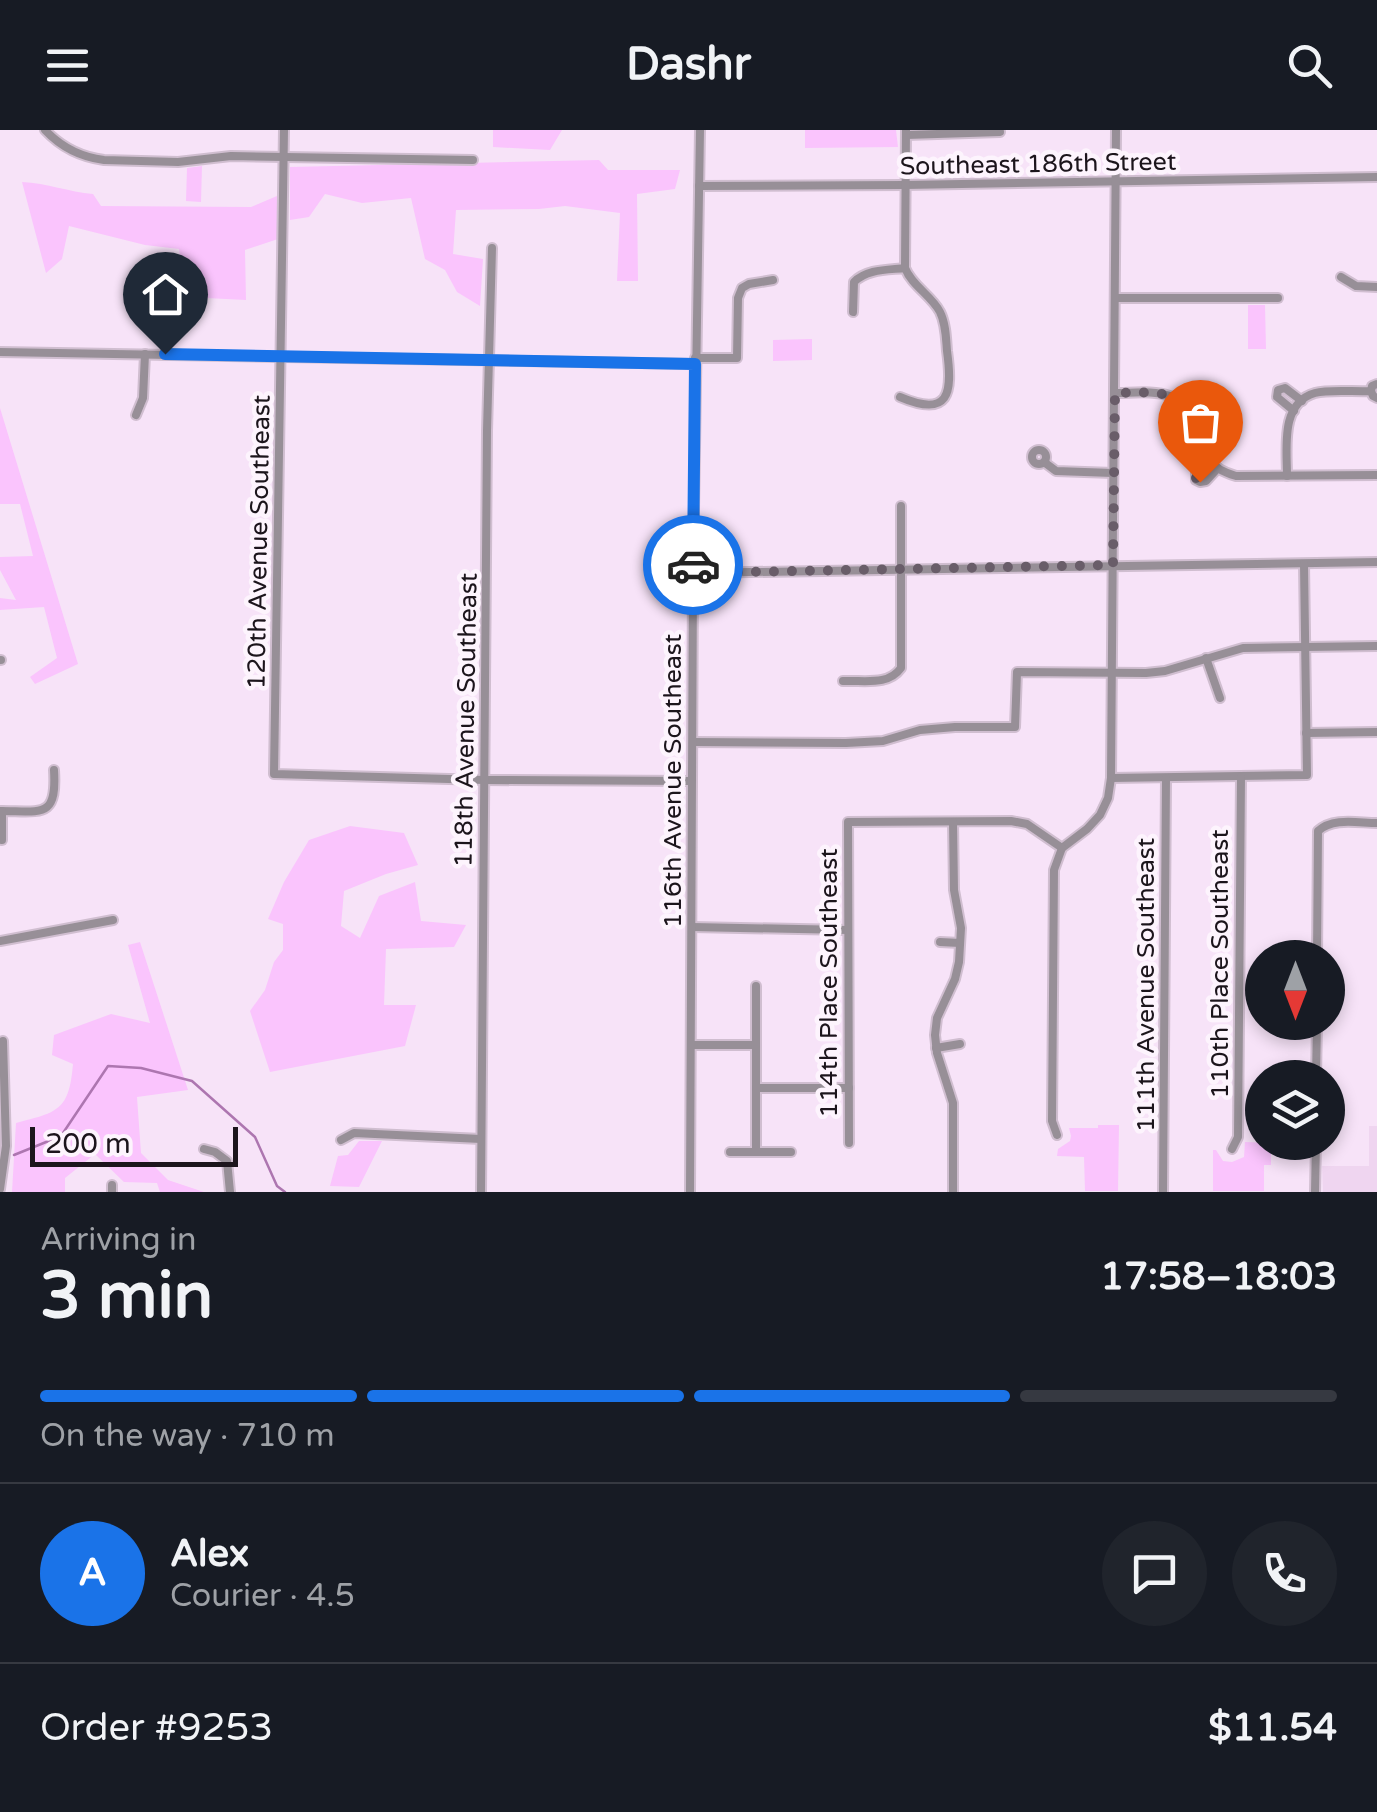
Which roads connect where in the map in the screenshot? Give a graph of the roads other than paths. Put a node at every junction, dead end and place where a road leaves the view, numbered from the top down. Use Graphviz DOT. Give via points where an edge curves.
graph roads {
  1 [pos="44,130"];
  2 [pos="284,130"];
  3 [pos="700,130"];
  4 [pos="1116,130"];
  5 [pos="906,132"];
  6 [pos="1000,132"];
  7 [pos="284,158"];
  8 [pos="472,160"];
  9 [pos="1377,177"];
  10 [pos="1115,182"];
  11 [pos="699,186"];
  12 [pos="906,186"];
  13 [pos="492,248"];
  14 [pos="905,268"];
  15 [pos="1341,278"];
  16 [pos="772,280"];
  17 [pos="1377,287"];
  18 [pos="1116,298"];
  19 [pos="1278,298"];
  20 [pos="852,312"];
  21 [pos="0,352"];
  22 [pos="145,354"];
  23 [pos="280,356"];
  24 [pos="489,360"];
  25 [pos="695,361"];
  26 [pos="1375,391"];
  27 [pos="1115,393"];
  28 [pos="900,397"];
  29 [pos="136,415"];
  30 [pos="1206,456"];
  31 [pos="1044,462"];
  32 [pos="1218,468"];
  33 [pos="1113,472"];
  34 [pos="1377,475"];
  35 [pos="1287,476"];
  36 [pos="901,506"];
  37 [pos="1377,562"];
  38 [pos="1304,564"];
  39 [pos="1113,565"];
  40 [pos="902,569"];
  41 [pos="692,573"];
  42 [pos="1305,646"];
  43 [pos="1377,646"];
  44 [pos="1206,658"];
  45 [pos="1112,673"];
  46 [pos="843,680"];
  47 [pos="1220,698"];
  48 [pos="1377,732"];
  49 [pos="1306,733"];
  50 [pos="692,742"];
  51 [pos="54,770"];
  52 [pos="1241,777"];
  53 [pos="1111,778"];
  54 [pos="1166,778"];
  55 [pos="484,780"];
  56 [pos="692,782"];
  57 [pos="1,811"];
  58 [pos="953,822"];
  59 [pos="1377,823"];
  60 [pos="2,840"];
  61 [pos="1062,848"];
  62 [pos="113,920"];
  63 [pos="692,927"];
  64 [pos="848,930"];
  65 [pos="1317,940"];
  66 [pos="0,941"];
  67 [pos="940,942"];
  68 [pos="960,943"];
  69 [pos="756,986"];
  70 [pos="3,1042"];
  71 [pos="960,1044"];
  72 [pos="691,1045"];
  73 [pos="756,1046"];
  74 [pos="936,1048"];
  75 [pos="756,1088"];
  76 [pos="849,1088"];
  77 [pos="1057,1134"];
  78 [pos="482,1139"];
  79 [pos="341,1140"];
  80 [pos="849,1143"];
  81 [pos="204,1149"];
  82 [pos="1232,1149"];
  83 [pos="730,1152"];
  84 [pos="756,1152"];
  85 [pos="791,1152"];
  86 [pos="1316,1160"];
  87 [pos="0,1189"];
  88 [pos="230,1192"];
  89 [pos="481,1192"];
  90 [pos="690,1192"];
  91 [pos="952,1192"];
  92 [pos="1163,1192"];
  93 [pos="1316,1192"];
  1 -- 7 [label="street" via="92,159"];
  2 -- 7 [label="street, 120th Avenue Southeast"];
  3 -- 11 [label="street, 116th Avenue Southeast"];
  4 -- 10 [label="street"];
  5 -- 6 [label="street"];
  5 -- 12 [label="street"];
  7 -- 8 [label="street"];
  7 -- 23 [label="street, 120th Avenue Southeast"];
  9 -- 10 [label="street, Southeast 186th Street"];
  10 -- 12 [label="street, Southeast 186th Street"];
  10 -- 18 [label="street"];
  11 -- 12 [label="street, Southeast 186th Street"];
  11 -- 25 [label="street, 116th Avenue Southeast"];
  12 -- 14 [label="street"];
  13 -- 24 [label="street, 118th Avenue Southeast"];
  14 -- 20 [label="street" via="860,276"];
  14 -- 28 [label="street" via="943,318 951,384 936,404"];
  15 -- 17 [label="street"];
  16 -- 25 [label="street" via="742,288 737,358"];
  18 -- 19 [label="street"];
  18 -- 27 [label="street"];
  21 -- 22 [label="street"];
  22 -- 23 [label="street"];
  22 -- 29 [label="street"];
  23 -- 24 [label="street"];
  23 -- 55 [label="street, 120th Avenue Southeast" via="274,774"];
  24 -- 25 [label="street"];
  24 -- 55 [label="street, 118th Avenue Southeast"];
  25 -- 41 [label="street, 116th Avenue Southeast"];
  26 -- 35 [label="street" via="1316,392 1297,407 1288,427"];
  27 -- 30 [label="street" via="1155,393 1182,402 1197,420"];
  27 -- 33 [label="street"];
  30 -- 32 [label="street"];
  30 -- 32 [label="street" via="1196,480 1203,482"];
  31 -- 33 [label="street" via="1056,471"];
  32 -- 35 [label="street" via="1236,476"];
  33 -- 39 [label="street"];
  34 -- 35 [label="street"];
  36 -- 40 [label="street"];
  37 -- 38 [label="street"];
  38 -- 39 [label="street"];
  38 -- 42 [label="street"];
  39 -- 40 [label="street"];
  39 -- 45 [label="street"];
  40 -- 41 [label="street"];
  40 -- 46 [label="street" via="899,673 888,680"];
  41 -- 50 [label="street, 116th Avenue Southeast"];
  42 -- 43 [label="street"];
  42 -- 44 [label="street" via="1243,648"];
  42 -- 49 [label="street"];
  44 -- 45 [label="street" via="1164,671"];
  44 -- 47 [label="street"];
  45 -- 50 [label="street" via="1017,672 1015,727 920,730 846,743"];
  45 -- 53 [label="street"];
  48 -- 49 [label="street"];
  49 -- 52 [label="street" via="1307,775"];
  50 -- 56 [label="street, 116th Avenue Southeast"];
  51 -- 57 [label="street" via="50,805"];
  52 -- 54 [label="street"];
  52 -- 82 [label="street, 110th Place Southeast" via="1238,1138"];
  53 -- 54 [label="street"];
  53 -- 61 [label="street" via="1100,814"];
  54 -- 92 [label="street, 111th Avenue Southeast"];
  55 -- 56 [label="street"];
  55 -- 78 [label="street, 118th Avenue Southeast"];
  56 -- 63 [label="street, 116th Avenue Southeast"];
  57 -- 60 [label="street"];
  58 -- 61 [label="street" via="1027,824"];
  58 -- 64 [label="street, 114th Place Southeast" via="848,822"];
  58 -- 68 [label="street"];
  59 -- 65 [label="street" via="1333,822 1318,830"];
  61 -- 77 [label="street" via="1053,886"];
  62 -- 66 [label="street"];
  63 -- 64 [label="street"];
  63 -- 72 [label="street, 116th Avenue Southeast"];
  64 -- 76 [label="street, 114th Place Southeast"];
  67 -- 68 [label="street"];
  68 -- 74 [label="street" via="955,980 937,1018"];
  69 -- 73 [label="street"];
  70 -- 87 [label="street" via="6,1146"];
  71 -- 74 [label="street"];
  72 -- 73 [label="street"];
  72 -- 90 [label="street, 116th Avenue Southeast"];
  73 -- 75 [label="street"];
  74 -- 91 [label="street" via="953,1103"];
  75 -- 76 [label="street"];
  75 -- 84 [label="street"];
  76 -- 80 [label="street, 114th Place Southeast"];
  78 -- 79 [label="street" via="354,1133"];
  78 -- 89 [label="street, 118th Avenue Southeast"];
  81 -- 88 [label="street" via="227,1161"];
  83 -- 84 [label="street"];
  84 -- 85 [label="street"];
  86 -- 93 [label="street"];
}
